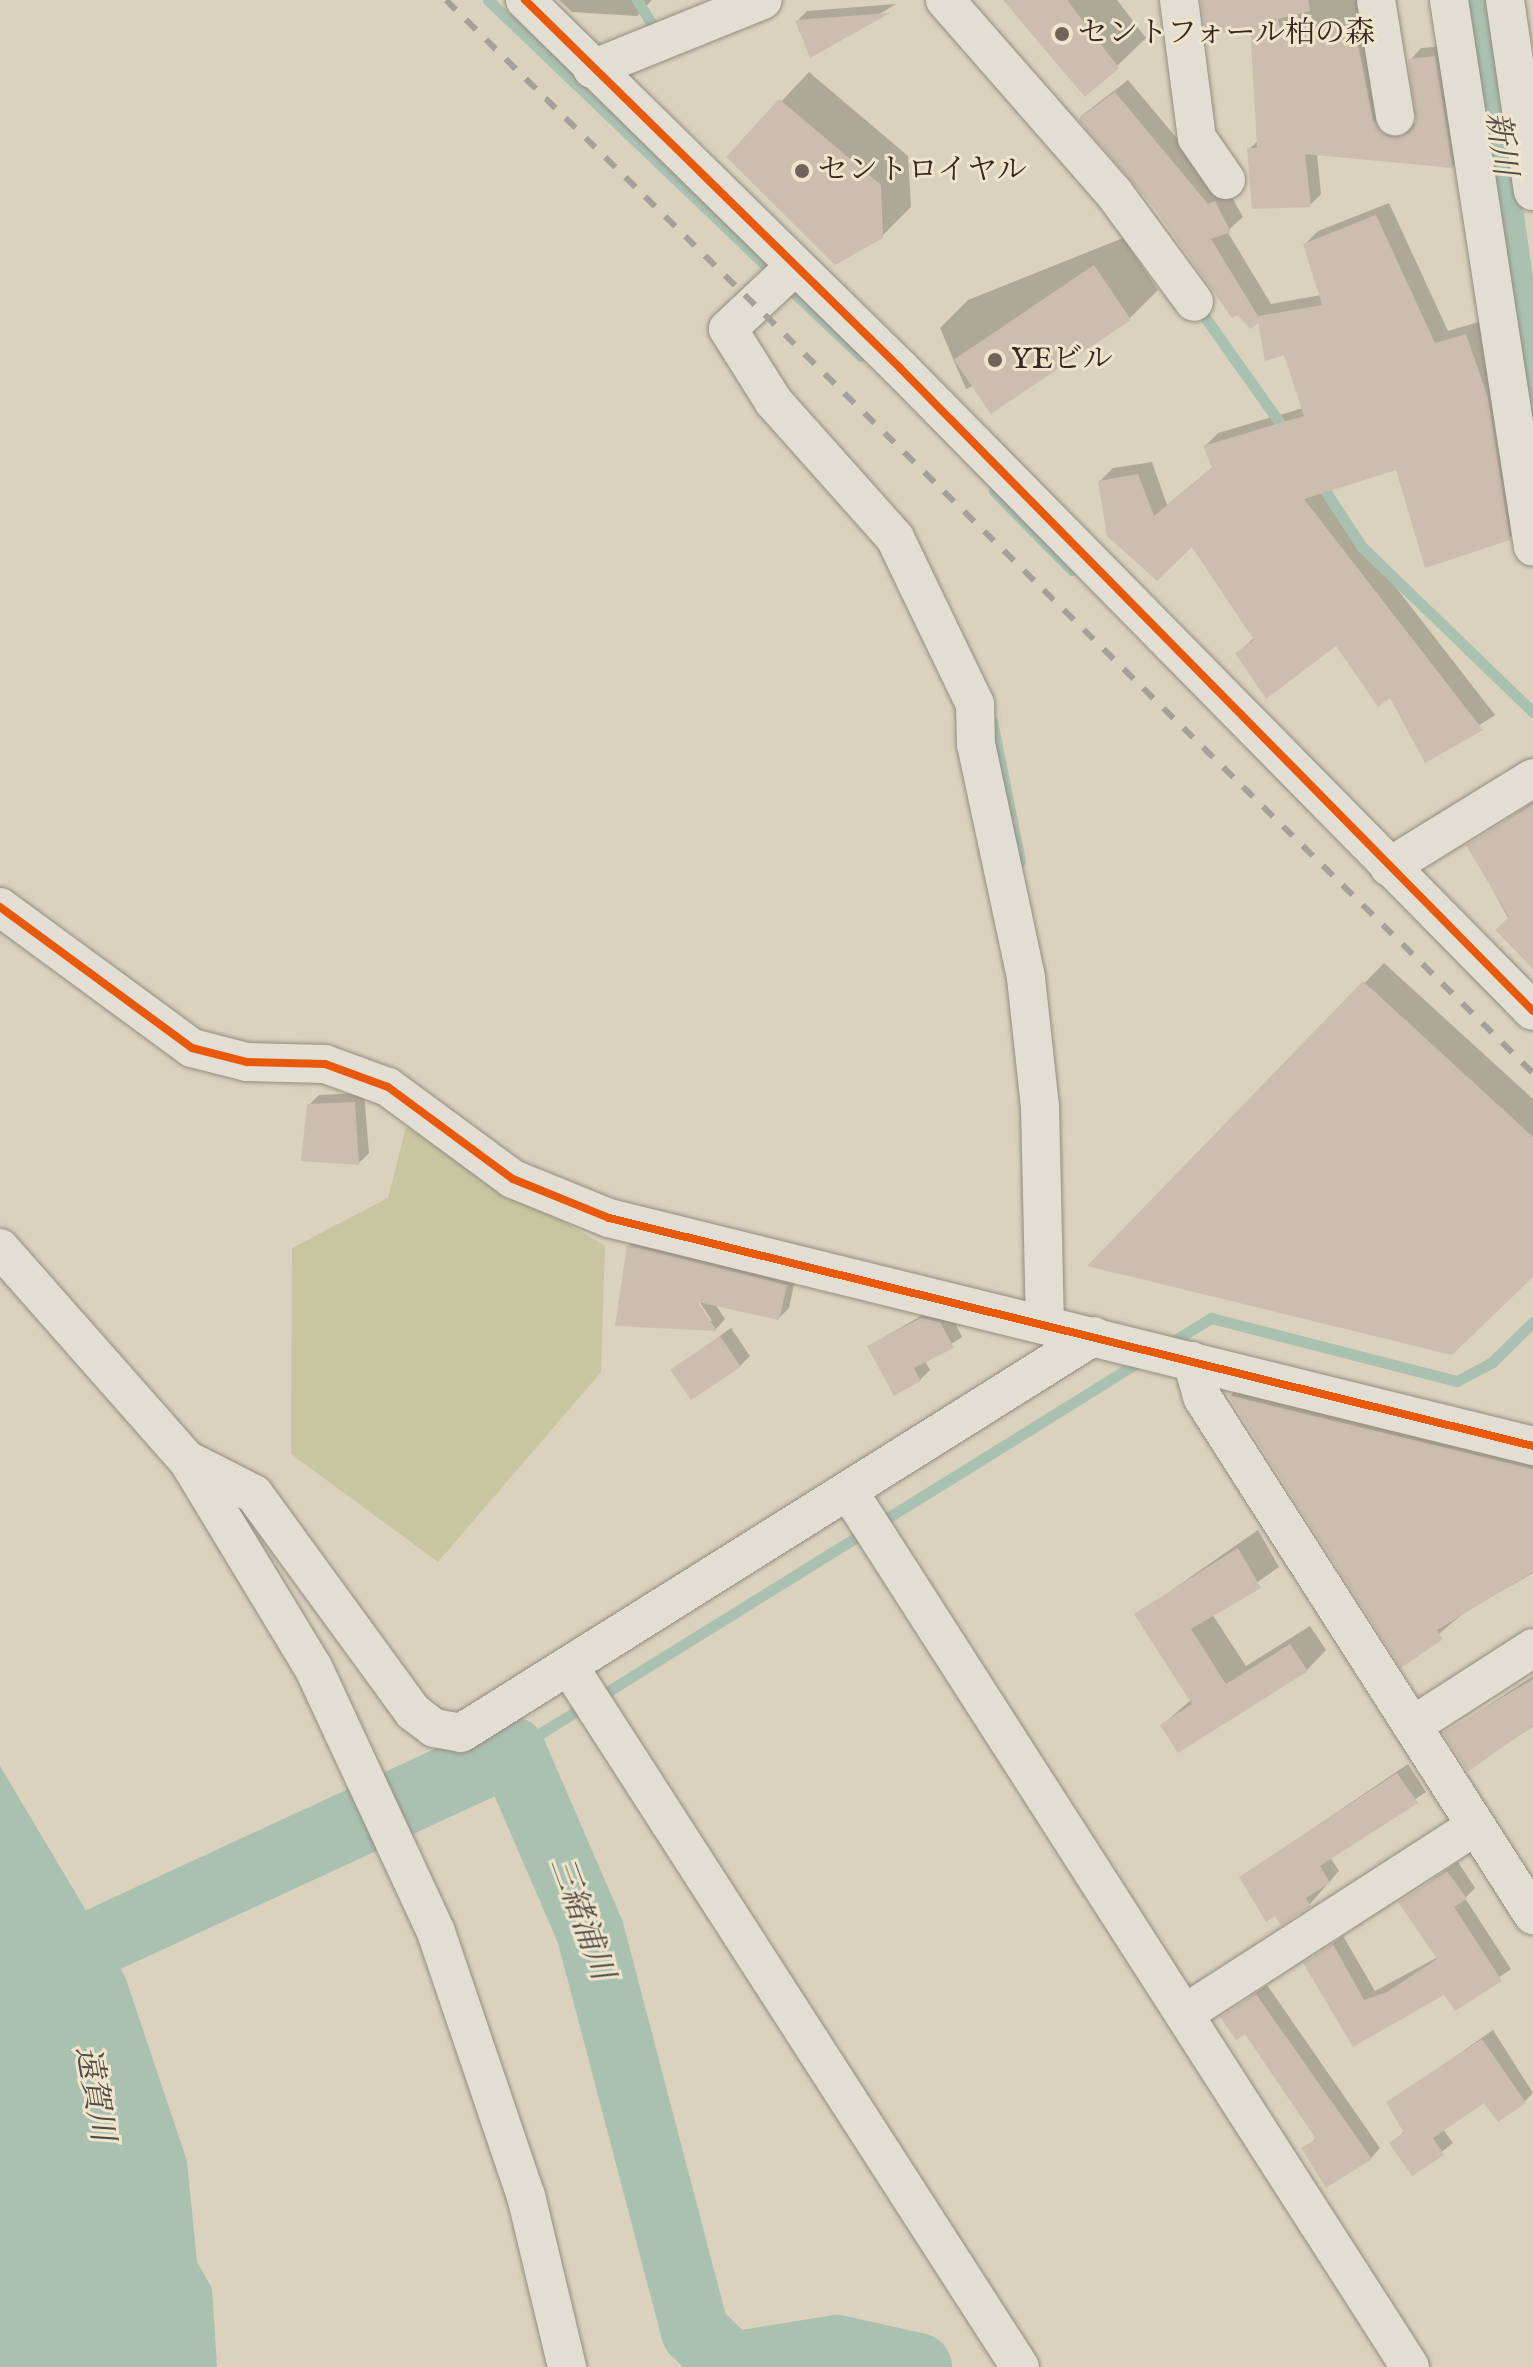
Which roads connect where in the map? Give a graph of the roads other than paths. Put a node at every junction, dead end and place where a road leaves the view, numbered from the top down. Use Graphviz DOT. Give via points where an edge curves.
graph roads {
  1 [pos="525,0"];
  2 [pos="763,0"];
  3 [pos="945,0"];
  4 [pos="1179,0"];
  5 [pos="1376,0"];
  6 [pos="1449,0"];
  7 [pos="1505,0"];
  8 [pos="592,69"];
  9 [pos="1395,116"];
  10 [pos="1226,180"];
  11 [pos="1533,191"];
  12 [pos="784,275"];
  13 [pos="1194,302"];
  14 [pos="1533,547"];
  15 [pos="1533,778"];
  16 [pos="1389,867"];
  17 [pos="0,907"];
  18 [pos="1533,1011"];
  19 [pos="0,1248"];
  20 [pos="1045,1324"];
  21 [pos="1094,1336"];
  22 [pos="1192,1361"];
  23 [pos="1533,1446"];
  24 [pos="188,1461"];
  25 [pos="849,1492"];
  26 [pos="1533,1648"];
  27 [pos="570,1668"];
  28 [pos="1412,1726"];
  29 [pos="1476,1826"];
  30 [pos="1533,1915"];
  31 [pos="1184,2014"];
  32 [pos="567,2367"];
  33 [pos="1020,2367"];
  34 [pos="1410,2367"];
  1 -- 8 [label="street"];
  2 -- 8 [label="street"];
  3 -- 13 [label="street" via="1114,193"];
  4 -- 10 [label="street" via="1197,138"];
  5 -- 9 [label="street"];
  6 -- 14 [label="street"];
  7 -- 11 [label="street"];
  8 -- 12 [label="street"];
  12 -- 16 [label="street"];
  12 -- 20 [label="street" via="728,329 774,402 895,538 975,704 976,744 1028,993 1040,1106"];
  15 -- 16 [label="street"];
  16 -- 18 [label="street"];
  17 -- 20 [label="street" via="192,1048 247,1062 325,1064 388,1087 513,1179 609,1218"];
  19 -- 24 [label="street"];
  20 -- 21 [label="street"];
  21 -- 22 [label="street"];
  21 -- 25 [label="street"];
  22 -- 23 [label="street"];
  22 -- 28 [label="street" via="1202,1397"];
  24 -- 27 [label="street" via="254,1494 413,1712 434,1728 476,1729"];
  24 -- 32 [label="street" via="313,1667 436,1932 526,2196"];
  25 -- 27 [label="street"];
  25 -- 31 [label="street"];
  26 -- 28 [label="street"];
  27 -- 33 [label="street"];
  28 -- 29 [label="street"];
  29 -- 30 [label="street"];
  29 -- 31 [label="street"];
  31 -- 34 [label="street"];
}
